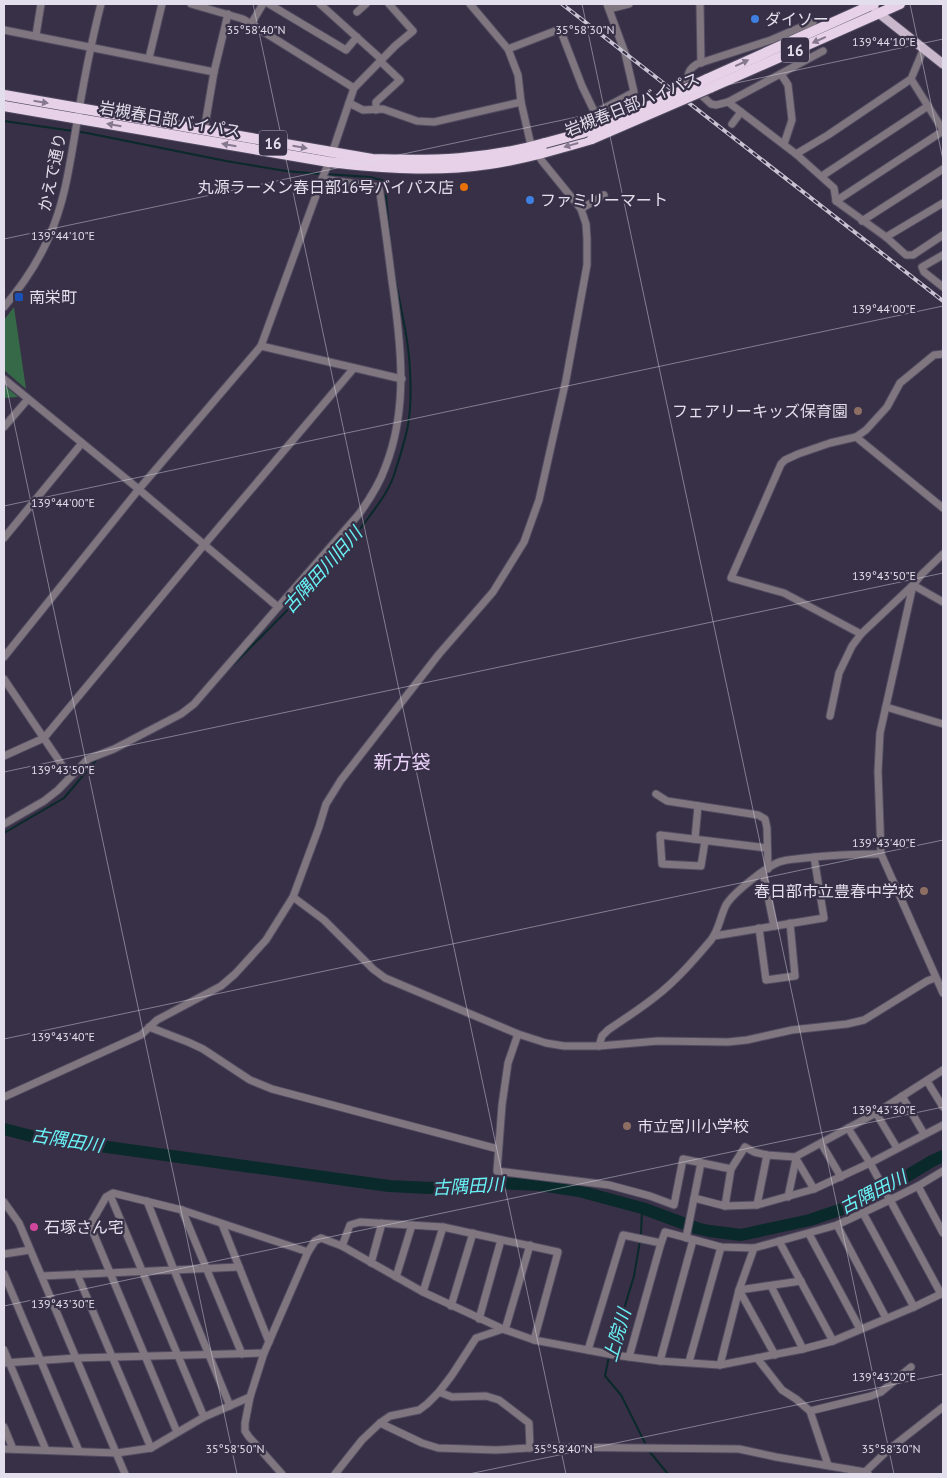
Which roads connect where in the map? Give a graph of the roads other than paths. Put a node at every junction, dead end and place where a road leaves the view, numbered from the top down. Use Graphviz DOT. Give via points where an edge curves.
graph roads {
  1 [pos="41,4"];
  2 [pos="101,4"];
  3 [pos="162,4"];
  4 [pos="191,4"];
  5 [pos="263,4"];
  6 [pos="268,4"];
  7 [pos="320,4"];
  8 [pos="366,4"];
  9 [pos="389,4"];
  10 [pos="470,4"];
  11 [pos="629,4"];
  12 [pos="700,4"];
  13 [pos="900,4"];
  14 [pos="608,6"];
  15 [pos="872,7"];
  16 [pos="357,12"];
  17 [pos="228,14"];
  18 [pos="813,22"];
  19 [pos="251,24"];
  20 [pos="4,30"];
  21 [pos="36,35"];
  22 [pos="357,37"];
  23 [pos="90,46"];
  24 [pos="924,48"];
  25 [pos="508,49"];
  26 [pos="823,51"];
  27 [pos="148,58"];
  28 [pos="380,60"];
  29 [pos="701,63"];
  30 [pos="943,64"];
  31 [pos="214,72"];
  32 [pos="781,74"];
  33 [pos="911,79"];
  34 [pos="354,88"];
  35 [pos="4,96"];
  36 [pos="521,102"];
  37 [pos="728,102"];
  38 [pos="349,104"];
  39 [pos="4,106"];
  40 [pos="928,106"];
  41 [pos="376,110"];
  42 [pos="741,112"];
  43 [pos="78,113"];
  44 [pos="732,124"];
  45 [pos="204,130"];
  46 [pos="943,130"];
  47 [pos="784,144"];
  48 [pos="535,150"];
  49 [pos="796,154"];
  50 [pos="330,157"];
  51 [pos="942,172"];
  52 [pos="822,176"];
  53 [pos="322,179"];
  54 [pos="604,195"];
  55 [pos="836,201"];
  56 [pos="943,203"];
  57 [pos="581,209"];
  58 [pos="862,220"];
  59 [pos="943,235"];
  60 [pos="886,237"];
  61 [pos="943,255"];
  62 [pos="943,287"];
  63 [pos="4,307"];
  64 [pos="261,346"];
  65 [pos="943,354"];
  66 [pos="354,368"];
  67 [pos="4,379"];
  68 [pos="402,379"];
  69 [pos="28,399"];
  70 [pos="4,427"];
  71 [pos="856,437"];
  72 [pos="82,443"];
  73 [pos="138,489"];
  74 [pos="943,508"];
  75 [pos="4,538"];
  76 [pos="204,545"];
  77 [pos="943,554"];
  78 [pos="913,585"];
  79 [pos="943,602"];
  80 [pos="278,607"];
  81 [pos="861,634"];
  82 [pos="4,657"];
  83 [pos="4,679"];
  84 [pos="886,707"];
  85 [pos="830,716"];
  86 [pos="943,724"];
  87 [pos="44,738"];
  88 [pos="4,756"];
  89 [pos="70,777"];
  90 [pos="656,794"];
  91 [pos="698,806"];
  92 [pos="4,824"];
  93 [pos="695,839"];
  94 [pos="705,840"];
  95 [pos="768,848"];
  96 [pos="881,854"];
  97 [pos="814,857"];
  98 [pos="766,871"];
  99 [pos="294,897"];
  100 [pos="790,923"];
  101 [pos="774,926"];
  102 [pos="760,928"];
  103 [pos="714,936"];
  104 [pos="935,978"];
  105 [pos="943,993"];
  106 [pos="149,1027"];
  107 [pos="518,1034"];
  108 [pos="599,1046"];
  109 [pos="943,1070"];
  110 [pos="928,1081"];
  111 [pos="902,1096"];
  112 [pos="4,1097"];
  113 [pos="943,1107"];
  114 [pos="876,1112"];
  115 [pos="943,1125"];
  116 [pos="848,1128"];
  117 [pos="924,1134"];
  118 [pos="821,1143"];
  119 [pos="897,1148"];
  120 [pos="498,1149"];
  121 [pos="767,1155"];
  122 [pos="795,1158"];
  123 [pos="701,1163"];
  124 [pos="870,1163"];
  125 [pos="731,1169"];
  126 [pos="943,1171"];
  127 [pos="841,1177"];
  128 [pos="918,1186"];
  129 [pos="814,1189"];
  130 [pos="110,1195"];
  131 [pos="788,1197"];
  132 [pos="694,1198"];
  133 [pos="890,1198"];
  134 [pos="147,1201"];
  135 [pos="4,1202"];
  136 [pos="757,1205"];
  137 [pos="725,1206"];
  138 [pos="182,1210"];
  139 [pos="863,1213"];
  140 [pos="382,1223"];
  141 [pos="222,1224"];
  142 [pos="412,1225"];
  143 [pos="837,1225"];
  144 [pos="443,1227"];
  145 [pos="473,1233"];
  146 [pos="943,1233"];
  147 [pos="808,1234"];
  148 [pos="690,1239"];
  149 [pos="502,1240"];
  150 [pos="779,1241"];
  151 [pos="661,1243"];
  152 [pos="530,1245"];
  153 [pos="342,1246"];
  154 [pos="721,1247"];
  155 [pos="754,1248"];
  156 [pos="30,1250"];
  157 [pos="308,1252"];
  158 [pos="4,1254"];
  159 [pos="371,1263"];
  160 [pos="239,1267"];
  161 [pos="206,1268"];
  162 [pos="174,1270"];
  163 [pos="141,1271"];
  164 [pos="109,1272"];
  165 [pos="4,1274"];
  166 [pos="77,1274"];
  167 [pos="42,1276"];
  168 [pos="396,1278"];
  169 [pos="800,1280"];
  170 [pos="771,1286"];
  171 [pos="740,1290"];
  172 [pos="423,1292"];
  173 [pos="942,1293"];
  174 [pos="451,1306"];
  175 [pos="914,1307"];
  176 [pos="886,1318"];
  177 [pos="479,1319"];
  178 [pos="860,1329"];
  179 [pos="504,1330"];
  180 [pos="534,1340"];
  181 [pos="833,1341"];
  182 [pos="269,1342"];
  183 [pos="803,1348"];
  184 [pos="4,1350"];
  185 [pos="588,1350"];
  186 [pos="264,1353"];
  187 [pos="210,1354"];
  188 [pos="242,1354"];
  189 [pos="775,1354"];
  190 [pos="144,1355"];
  191 [pos="177,1355"];
  192 [pos="112,1356"];
  193 [pos="629,1357"];
  194 [pos="76,1358"];
  195 [pos="756,1358"];
  196 [pos="40,1360"];
  197 [pos="660,1361"];
  198 [pos="689,1362"];
  199 [pos="6,1363"];
  200 [pos="720,1365"];
  201 [pos="912,1367"];
  202 [pos="439,1392"];
  203 [pos="250,1397"];
  204 [pos="230,1406"];
  205 [pos="943,1407"];
  206 [pos="810,1411"];
  207 [pos="204,1417"];
  208 [pos="380,1423"];
  209 [pos="4,1427"];
  210 [pos="177,1432"];
  211 [pos="151,1448"];
  212 [pos="530,1448"];
  213 [pos="4,1449"];
  214 [pos="13,1449"];
  215 [pos="46,1450"];
  216 [pos="79,1451"];
  217 [pos="117,1453"];
  218 [pos="828,1465"];
  219 [pos="866,1473"];
  220 [pos="125,1474"];
  221 [pos="282,1474"];
  222 [pos="334,1474"];
  1 -- 21 [label="street"];
  2 -- 23 [label="street, かえで通り"];
  3 -- 27 [label="street"];
  4 -- 17 [label="street"];
  5 -- 19 [label="street"];
  6 -- 22 [label="street" via="346,50"];
  7 -- 22 [label="street"];
  8 -- 16 [label="street"];
  9 -- 28 [label="street" via="413,31"];
  10 -- 25 [label="street"];
  11 -- 14 [label="street"];
  12 -- 29 [label="street"];
  13 -- 15 [label="highway, 岩槻春日部バイパス / 16"];
  14 -- 25 [label="street" via="625,53 634,92 595,114 560,29"];
  15 -- 24 [label="main road"];
  15 -- 48 [label="highway, 岩槻春日部バイパス / 16, bridge" via="592,139"];
  17 -- 19 [label="street"];
  17 -- 31 [label="street"];
  18 -- 29 [label="street"];
  19 -- 34 [label="street"];
  20 -- 21 [label="street"];
  21 -- 23 [label="street"];
  22 -- 28 [label="street"];
  23 -- 27 [label="street"];
  23 -- 43 [label="street, かえで通り"];
  24 -- 30 [label="main road"];
  24 -- 33 [label="street"];
  25 -- 36 [label="street" via="518,75"];
  26 -- 32 [label="street"];
  27 -- 31 [label="street"];
  28 -- 34 [label="street"];
  28 -- 41 [label="street" via="400,80 376,102"];
  29 -- 37 [label="street" via="691,68 687,82 711,104"];
  31 -- 45 [label="street"];
  32 -- 37 [label="street"];
  32 -- 47 [label="street" via="788,85 792,120"];
  33 -- 40 [label="street"];
  33 -- 49 [label="street"];
  34 -- 38 [label="street"];
  35 -- 43 [label="highway, 岩槻春日部バイパス / 16, one-way"];
  36 -- 41 [label="street" via="434,122 416,121 383,109"];
  36 -- 48 [label="street"];
  37 -- 42 [label="street"];
  38 -- 41 [label="street" via="362,110"];
  38 -- 50 [label="street"];
  39 -- 43 [label="highway, 岩槻春日部バイパス / 16"];
  40 -- 46 [label="street"];
  40 -- 52 [label="street"];
  42 -- 44 [label="street"];
  42 -- 47 [label="street"];
  43 -- 45 [label="highway, 岩槻春日部バイパス / 16"];
  50 -- 43 [label="highway, 岩槻春日部バイパス / 16, one-way"];
  43 -- 63 [label="street, かえで通り" via="60,210 36,262"];
  45 -- 50 [label="highway, 岩槻春日部バイパス / 16, one-way"];
  46 -- 55 [label="street"];
  47 -- 49 [label="street"];
  48 -- 50 [label="highway, 岩槻春日部バイパス / 16" via="460,159"];
  48 -- 57 [label="street"];
  49 -- 52 [label="street"];
  50 -- 53 [label="street"];
  51 -- 58 [label="street"];
  52 -- 55 [label="street" via="834,188"];
  53 -- 64 [label="street"];
  53 -- 68 [label="street" via="379,187 399,328"];
  54 -- 57 [label="street"];
  55 -- 58 [label="street"];
  56 -- 60 [label="street"];
  57 -- 99 [label="street" via="588,239 586,265 566,380 539,500 526,537 493,592 439,654 341,780 326,804"];
  58 -- 60 [label="street"];
  59 -- 60 [label="street" via="906,255"];
  61 -- 62 [label="street" via="922,267"];
  64 -- 66 [label="street"];
  64 -- 73 [label="street"];
  65 -- 71 [label="street" via="934,355 900,383 887,407"];
  66 -- 68 [label="street"];
  66 -- 76 [label="street"];
  67 -- 69 [label="street"];
  68 -- 80 [label="street" via="395,435 385,469 372,494 359,514"];
  69 -- 70 [label="street"];
  69 -- 72 [label="street"];
  71 -- 74 [label="street"];
  71 -- 81 [label="street" via="798,454 781,464 731,578 784,593"];
  72 -- 73 [label="street"];
  72 -- 75 [label="street"];
  73 -- 76 [label="street"];
  73 -- 82 [label="street"];
  76 -- 80 [label="street"];
  76 -- 87 [label="street"];
  77 -- 78 [label="street"];
  78 -- 79 [label="street"];
  78 -- 81 [label="street"];
  78 -- 84 [label="street"];
  80 -- 89 [label="street" via="194,704 114,749 88,759"];
  81 -- 85 [label="street" via="839,673"];
  83 -- 87 [label="street"];
  84 -- 86 [label="street"];
  84 -- 96 [label="street" via="880,733 878,771"];
  87 -- 88 [label="street"];
  87 -- 89 [label="street"];
  89 -- 92 [label="street" via="44,801"];
  90 -- 91 [label="street" via="666,801"];
  91 -- 93 [label="street"];
  91 -- 95 [label="street" via="758,815 765,819"];
  93 -- 94 [label="street"];
  93 -- 94 [label="street" via="660,835 662,864 701,866"];
  94 -- 95 [label="street"];
  95 -- 98 [label="street"];
  96 -- 97 [label="street"];
  96 -- 104 [label="street"];
  97 -- 98 [label="street" via="779,862"];
  97 -- 100 [label="street" via="824,918"];
  98 -- 101 [label="street"];
  98 -- 103 [label="street" via="728,903"];
  99 -- 106 [label="street" via="266,940 235,974 221,986"];
  99 -- 107 [label="street" via="324,920 385,978"];
  100 -- 101 [label="street"];
  100 -- 102 [label="street" via="795,976 766,980"];
  101 -- 102 [label="street"];
  102 -- 103 [label="street"];
  103 -- 108 [label="street" via="674,981 608,1030"];
  104 -- 105 [label="street"];
  104 -- 108 [label="street" via="864,1020 847,1024 728,1042 658,1041"];
  106 -- 112 [label="street" via="141,1036"];
  106 -- 120 [label="street" via="203,1049 250,1080 272,1090"];
  107 -- 108 [label="street" via="564,1046"];
  107 -- 120 [label="street" via="508,1063"];
  109 -- 110 [label="street"];
  110 -- 111 [label="street"];
  110 -- 113 [label="street"];
  111 -- 114 [label="street"];
  111 -- 117 [label="street"];
  114 -- 116 [label="street"];
  114 -- 119 [label="street"];
  115 -- 117 [label="street"];
  116 -- 118 [label="street"];
  116 -- 124 [label="street"];
  117 -- 119 [label="street"];
  118 -- 122 [label="street"];
  118 -- 127 [label="street"];
  119 -- 124 [label="street"];
  120 -- 123 [label="street" via="497,1171 609,1185 674,1205 683,1159"];
  121 -- 122 [label="street"];
  121 -- 125 [label="street" via="745,1146"];
  121 -- 136 [label="street"];
  122 -- 129 [label="street"];
  122 -- 131 [label="street"];
  123 -- 125 [label="street"];
  123 -- 132 [label="street"];
  124 -- 127 [label="street"];
  124 -- 133 [label="street"];
  125 -- 137 [label="street"];
  126 -- 128 [label="street"];
  127 -- 129 [label="street"];
  128 -- 133 [label="street"];
  128 -- 146 [label="street"];
  129 -- 131 [label="street"];
  130 -- 134 [label="street"];
  130 -- 163 [label="street"];
  130 -- 164 [label="street" via="90,1226"];
  131 -- 136 [label="street"];
  132 -- 137 [label="street"];
  132 -- 148 [label="street"];
  133 -- 139 [label="street"];
  133 -- 173 [label="street"];
  134 -- 138 [label="street"];
  134 -- 162 [label="street"];
  135 -- 156 [label="street" via="19,1223"];
  136 -- 137 [label="street"];
  138 -- 141 [label="street"];
  138 -- 161 [label="street"];
  139 -- 143 [label="street"];
  139 -- 175 [label="street"];
  140 -- 142 [label="street"];
  140 -- 153 [label="street" via="350,1225"];
  140 -- 159 [label="street"];
  141 -- 157 [label="street"];
  141 -- 160 [label="street"];
  142 -- 144 [label="street"];
  142 -- 168 [label="street"];
  143 -- 147 [label="street"];
  143 -- 176 [label="street"];
  144 -- 145 [label="street"];
  144 -- 172 [label="street"];
  145 -- 149 [label="street"];
  145 -- 174 [label="street"];
  147 -- 150 [label="street"];
  147 -- 178 [label="street"];
  148 -- 151 [label="street" via="665,1232"];
  148 -- 154 [label="street"];
  148 -- 197 [label="street"];
  149 -- 152 [label="street"];
  149 -- 177 [label="street"];
  150 -- 155 [label="street"];
  150 -- 169 [label="street"];
  151 -- 185 [label="street" via="623,1234"];
  151 -- 193 [label="street"];
  152 -- 179 [label="street"];
  152 -- 180 [label="street" via="558,1252"];
  153 -- 157 [label="street" via="321,1238"];
  153 -- 159 [label="street"];
  154 -- 155 [label="street"];
  154 -- 198 [label="street"];
  155 -- 171 [label="street"];
  156 -- 158 [label="street"];
  156 -- 167 [label="street"];
  157 -- 182 [label="street"];
  159 -- 168 [label="street"];
  160 -- 161 [label="street"];
  160 -- 182 [label="street"];
  161 -- 162 [label="street"];
  161 -- 188 [label="street"];
  162 -- 163 [label="street"];
  162 -- 187 [label="street"];
  163 -- 164 [label="street"];
  163 -- 191 [label="street"];
  164 -- 166 [label="street"];
  164 -- 190 [label="street"];
  165 -- 196 [label="street"];
  166 -- 167 [label="street"];
  166 -- 192 [label="street"];
  167 -- 194 [label="street"];
  168 -- 172 [label="street"];
  169 -- 170 [label="street"];
  169 -- 181 [label="street"];
  170 -- 171 [label="street"];
  170 -- 183 [label="street"];
  171 -- 189 [label="street"];
  171 -- 200 [label="street"];
  172 -- 174 [label="street"];
  173 -- 175 [label="street"];
  174 -- 177 [label="street"];
  175 -- 176 [label="street"];
  176 -- 178 [label="street"];
  177 -- 179 [label="street"];
  178 -- 181 [label="street"];
  179 -- 180 [label="street"];
  179 -- 202 [label="street" via="476,1338"];
  180 -- 185 [label="street"];
  181 -- 183 [label="street"];
  182 -- 186 [label="street"];
  183 -- 189 [label="street"];
  184 -- 199 [label="street"];
  185 -- 193 [label="street"];
  186 -- 188 [label="street"];
  186 -- 203 [label="street"];
  187 -- 188 [label="street"];
  187 -- 191 [label="street"];
  187 -- 204 [label="street"];
  189 -- 195 [label="street"];
  190 -- 191 [label="street"];
  190 -- 192 [label="street"];
  190 -- 210 [label="street"];
  191 -- 207 [label="street"];
  192 -- 194 [label="street"];
  192 -- 211 [label="street"];
  193 -- 197 [label="street"];
  194 -- 196 [label="street"];
  194 -- 217 [label="street"];
  195 -- 200 [label="street"];
  195 -- 206 [label="street" via="782,1390"];
  196 -- 199 [label="street"];
  196 -- 216 [label="street"];
  197 -- 198 [label="street"];
  198 -- 200 [label="street"];
  199 -- 215 [label="street"];
  201 -- 206 [label="street" via="871,1396"];
  202 -- 208 [label="street" via="419,1410 390,1416"];
  202 -- 212 [label="street" via="452,1397 486,1396 499,1400 529,1423"];
  203 -- 204 [label="street"];
  203 -- 221 [label="street" via="245,1431"];
  204 -- 207 [label="street"];
  205 -- 219 [label="street" via="887,1451"];
  206 -- 218 [label="street"];
  207 -- 210 [label="street"];
  208 -- 212 [label="street" via="438,1448"];
  208 -- 222 [label="street"];
  209 -- 214 [label="street"];
  210 -- 211 [label="street"];
  211 -- 217 [label="street"];
  212 -- 218 [label="street" via="738,1449"];
  213 -- 214 [label="street"];
  214 -- 215 [label="street"];
  215 -- 216 [label="street"];
  216 -- 217 [label="street"];
  217 -- 220 [label="street"];
  218 -- 219 [label="street"];
}
